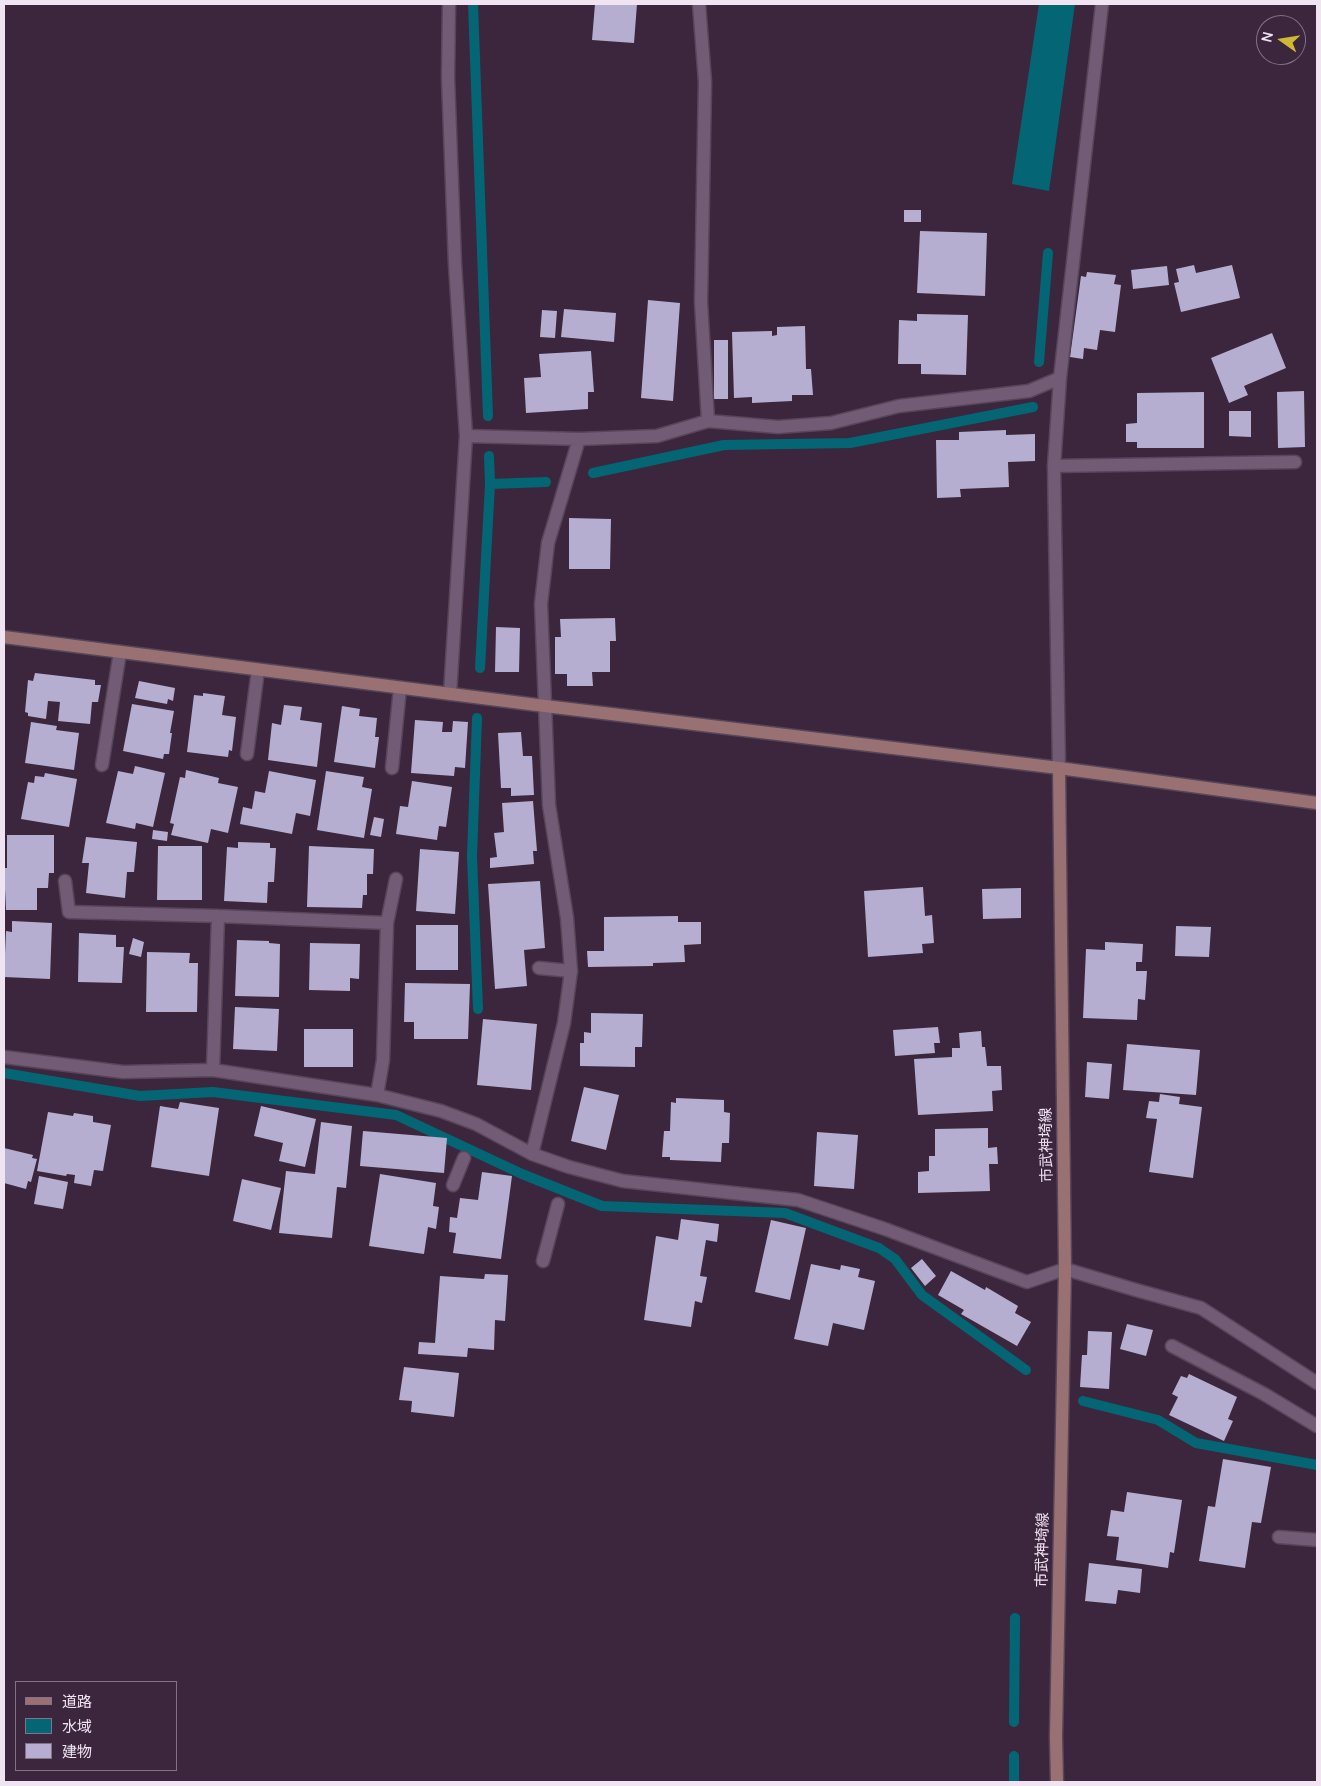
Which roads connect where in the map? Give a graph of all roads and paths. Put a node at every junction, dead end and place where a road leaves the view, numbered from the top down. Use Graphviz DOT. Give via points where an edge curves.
graph roads {
  1 [pos="449,4"];
  2 [pos="699,4"];
  3 [pos="1102,4"];
  4 [pos="1060,378"];
  5 [pos="708,421"];
  6 [pos="466,436"];
  7 [pos="579,439"];
  8 [pos="1296,462"];
  9 [pos="1054,466"];
  10 [pos="4,638"];
  11 [pos="4,645"];
  12 [pos="120,652"];
  13 [pos="258,670"];
  14 [pos="400,688"];
  15 [pos="450,694"];
  16 [pos="545,706"];
  17 [pos="247,754"];
  18 [pos="102,765"];
  19 [pos="392,768"];
  20 [pos="1059,768"];
  21 [pos="1317,803"];
  22 [pos="396,878"];
  23 [pos="66,881"];
  24 [pos="218,916"];
  25 [pos="387,923"];
  26 [pos="540,968"];
  27 [pos="571,971"];
  28 [pos="4,1057"];
  29 [pos="213,1070"];
  30 [pos="376,1095"];
  31 [pos="532,1154"];
  32 [pos="464,1158"];
  33 [pos="454,1185"];
  34 [pos="558,1204"];
  35 [pos="543,1261"];
  36 [pos="1065,1269"];
  37 [pos="1172,1346"];
  38 [pos="1317,1383"];
  39 [pos="1317,1426"];
  40 [pos="1279,1537"];
  41 [pos="1317,1540"];
  42 [pos="1057,1782"];
  1 -- 6 [label="street" via="453,215"];
  2 -- 5 [label="street" via="705,82 701,302"];
  3 -- 4 [label="street"];
  4 -- 5 [label="street" via="1029,391 899,406 832,423 778,427"];
  4 -- 9 [label="street"];
  5 -- 7 [label="street" via="657,436"];
  6 -- 7 [label="street"];
  6 -- 15 [label="street"];
  7 -- 16 [label="street" via="548,543 541,604"];
  8 -- 9 [label="street"];
  9 -- 20 [label="street"];
  10 -- 11 [label="street"];
  10 -- 12 [label="main road"];
  12 -- 13 [label="main road"];
  12 -- 18 [label="street"];
  13 -- 14 [label="main road"];
  13 -- 17 [label="street"];
  14 -- 15 [label="main road"];
  14 -- 19 [label="street"];
  15 -- 16 [label="main road"];
  16 -- 20 [label="main road"];
  16 -- 27 [label="street" via="549,805 567,918"];
  20 -- 21 [label="main road"];
  20 -- 36 [label="main road, 市武神埼線"];
  22 -- 25 [label="street"];
  23 -- 24 [label="street" via="69,912"];
  24 -- 25 [label="street"];
  24 -- 29 [label="street"];
  25 -- 30 [label="street" via="383,1060"];
  26 -- 27 [label="street"];
  27 -- 31 [label="street" via="564,1023"];
  28 -- 29 [label="street" via="123,1072"];
  29 -- 30 [label="street"];
  30 -- 31 [label="street" via="468,1121"];
  31 -- 36 [label="street" via="623,1180 798,1200 1027,1282"];
  32 -- 33 [label="street"];
  34 -- 35 [label="street"];
  36 -- 38 [label="street" via="1201,1308"];
  36 -- 42 [label="main road, 市武神埼線"];
  37 -- 39 [label="street"];
  40 -- 41 [label="street"];
}
